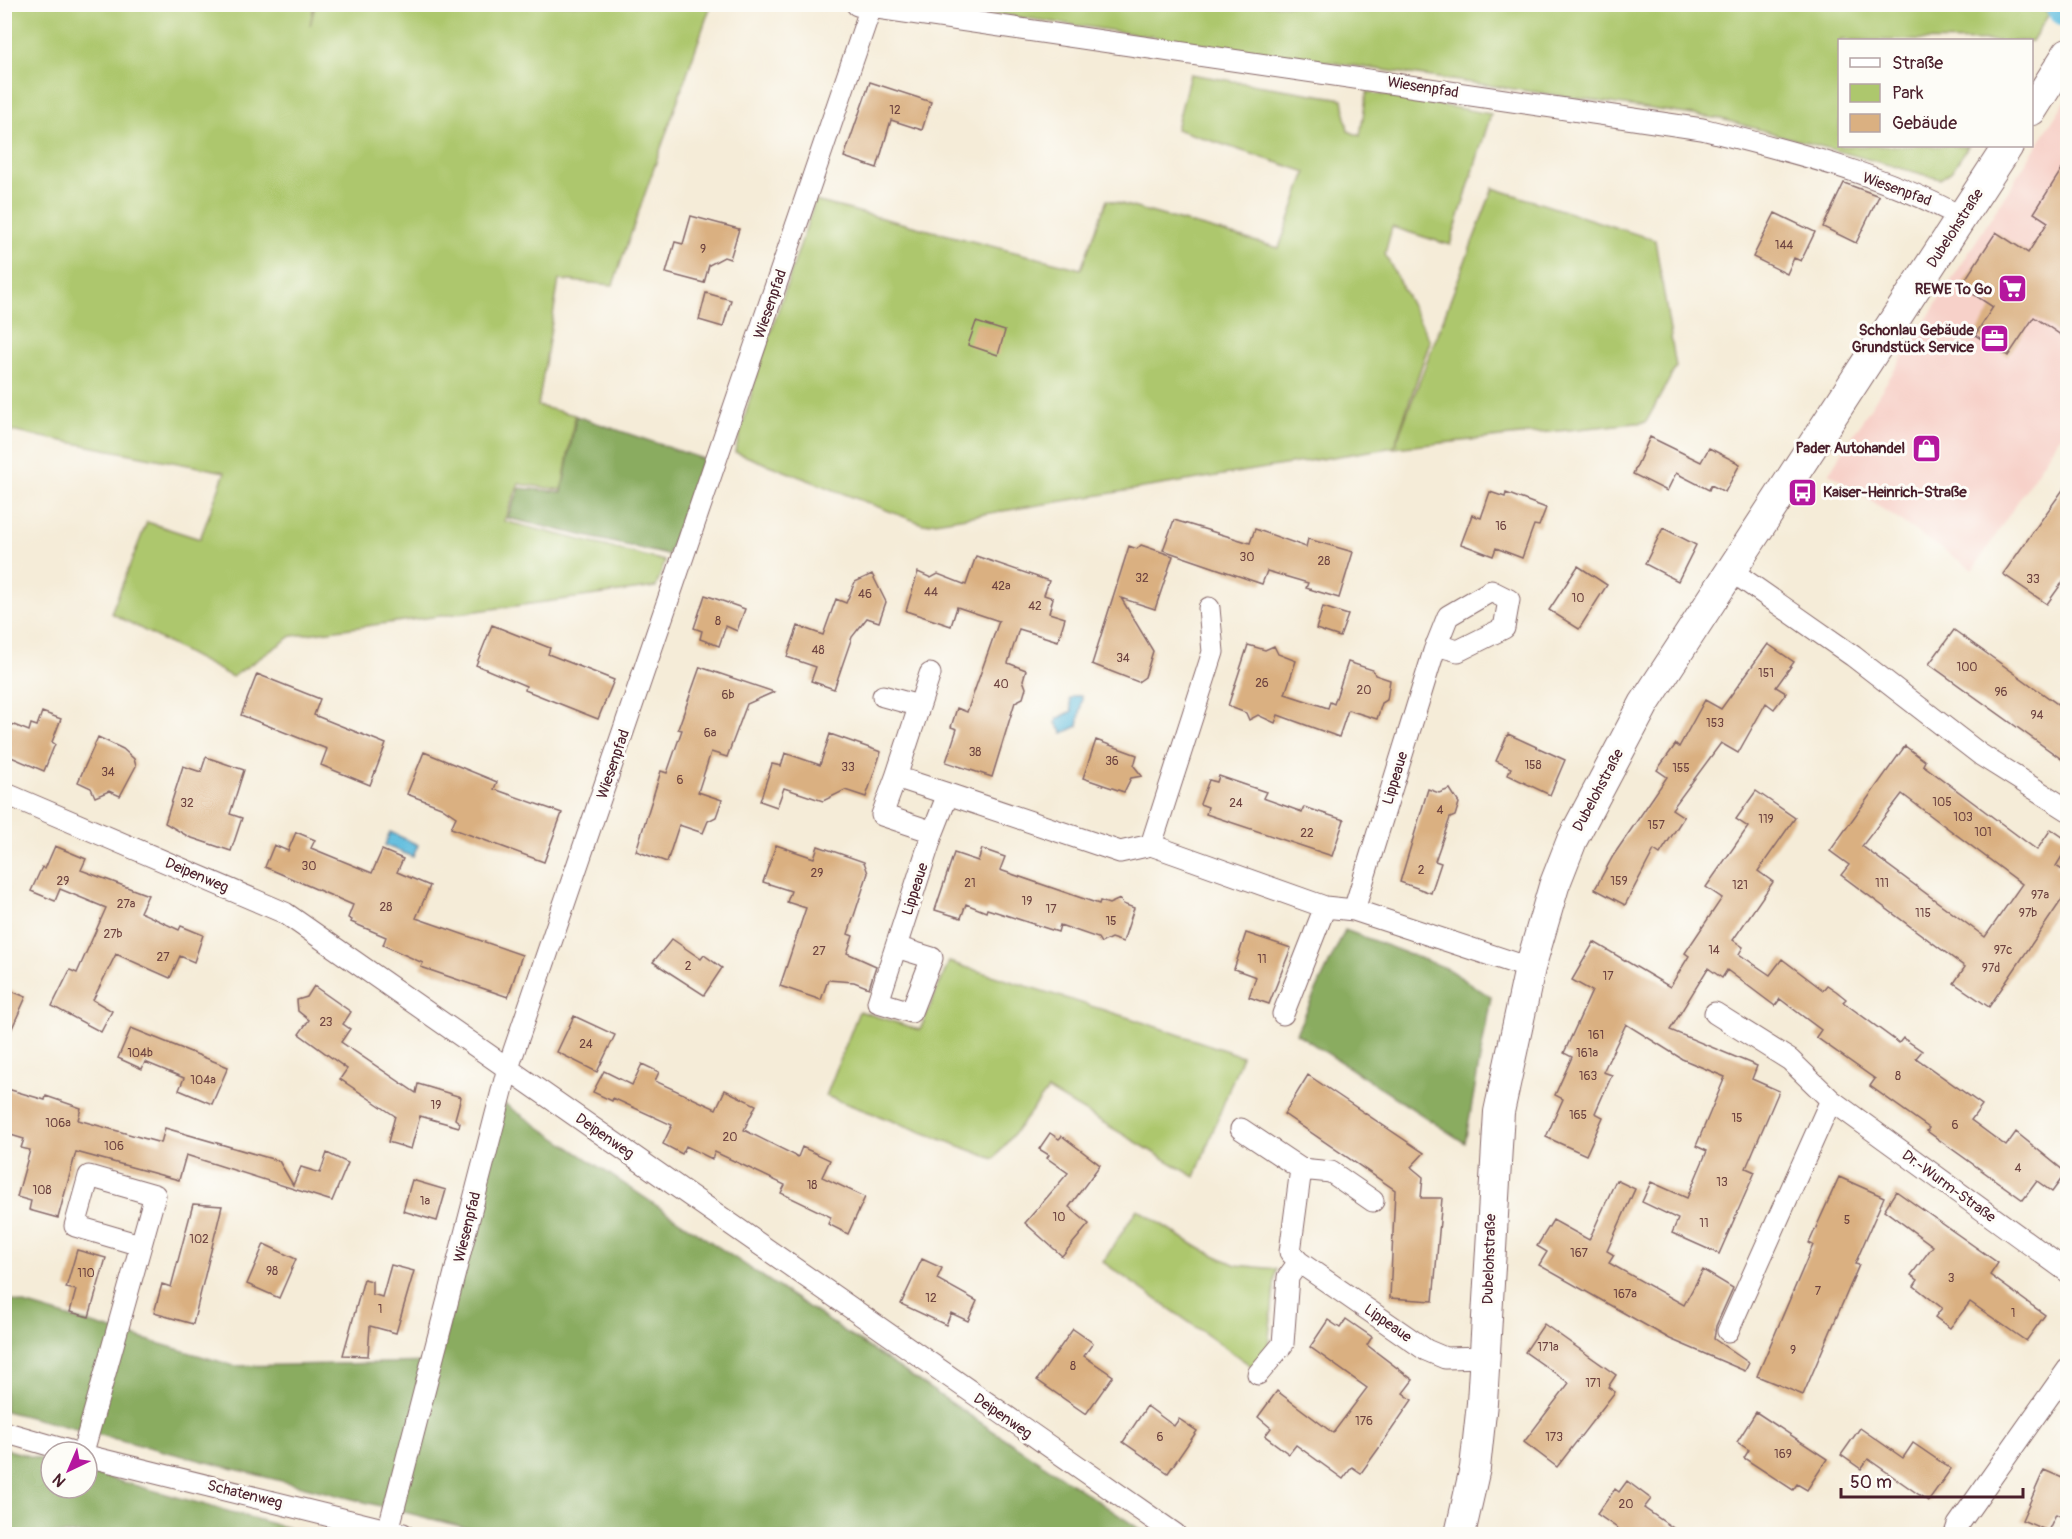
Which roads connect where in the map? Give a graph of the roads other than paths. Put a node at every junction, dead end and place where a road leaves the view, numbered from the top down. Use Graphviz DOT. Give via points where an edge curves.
graph roads {
  1 [pos="864,6"];
  2 [pos="2067,53"];
  3 [pos="2033,107"];
  4 [pos="2007,147"];
  5 [pos="1963,218"];
  6 [pos="1730,570"];
  7 [pos="1209,608"];
  8 [pos="1436,645"];
  9 [pos="930,674"];
  10 [pos="883,696"];
  11 [pos="919,706"];
  12 [pos="896,777"];
  13 [pos="4,792"];
  14 [pos="948,794"];
  15 [pos="2067,810"];
  16 [pos="933,832"];
  17 [pos="1151,845"];
  18 [pos="1325,907"];
  19 [pos="1354,910"];
  20 [pos="896,947"];
  21 [pos="1530,968"];
  22 [pos="1715,1013"];
  23 [pos="1283,1014"];
  24 [pos="508,1068"];
  25 [pos="1831,1100"];
  26 [pos="1241,1129"];
  27 [pos="1301,1169"];
  28 [pos="1373,1201"];
  29 [pos="140,1245"];
  30 [pos="1299,1262"];
  31 [pos="2067,1272"];
  32 [pos="1728,1331"];
  33 [pos="1486,1357"];
  34 [pos="2067,1370"];
  35 [pos="1258,1374"];
  36 [pos="4,1432"];
  37 [pos="86,1440"];
  38 [pos="39,1442"];
  39 [pos="99,1459"];
  40 [pos="395,1533"];
  41 [pos="1175,1534"];
  42 [pos="1460,1534"];
  43 [pos="1955,1534"];
  1 -- 5 [label="street, Wiesenpfad" via="1702,129 1762,144 1929,198"];
  1 -- 24 [label="street, Wiesenpfad"];
  2 -- 3 [label="main road"];
  4 -- 5 [label="main road, Dubelohstraße"];
  5 -- 6 [label="main road, Dubelohstraße"];
  6 -- 15 [label="street" via="1853,656 1982,755"];
  6 -- 21 [label="main road, Dubelohstraße" via="1644,704 1572,840 1554,885"];
  7 -- 17 [label="street" via="1213,652"];
  8 -- 19 [label="street, Lippeaue"];
  9 -- 11 [label="street"];
  10 -- 11 [label="street"];
  11 -- 12 [label="street"];
  12 -- 14 [label="street"];
  12 -- 16 [label="street" via="882,815"];
  13 -- 24 [label="street, Deipenweg" via="285,913"];
  14 -- 16 [label="street, Lippeaue"];
  14 -- 17 [label="street" via="1120,852"];
  16 -- 20 [label="street, Lippeaue"];
  17 -- 18 [label="street"];
  18 -- 19 [label="street"];
  18 -- 23 [label="street"];
  19 -- 21 [label="street"];
  21 -- 33 [label="main road, Dubelohstraße" via="1499,1112"];
  22 -- 25 [label="street, Dr.-Wurm-Straße" via="1790,1060"];
  24 -- 40 [label="street, Wiesenpfad"];
  24 -- 41 [label="street, Deipenweg"];
  25 -- 31 [label="street, Dr.-Wurm-Straße"];
  25 -- 32 [label="street"];
  26 -- 27 [label="street"];
  27 -- 28 [label="street" via="1331,1172"];
  27 -- 30 [label="street" via="1290,1252"];
  29 -- 37 [label="street"];
  30 -- 33 [label="street, Lippeaue" via="1426,1350 1445,1358"];
  30 -- 35 [label="street" via="1288,1277 1283,1344"];
  33 -- 42 [label="main road, Dubelohstraße" via="1475,1468"];
  34 -- 43 [label="street"];
  36 -- 38 [label="street"];
  39 -- 40 [label="street, Schatenweg"];
}
